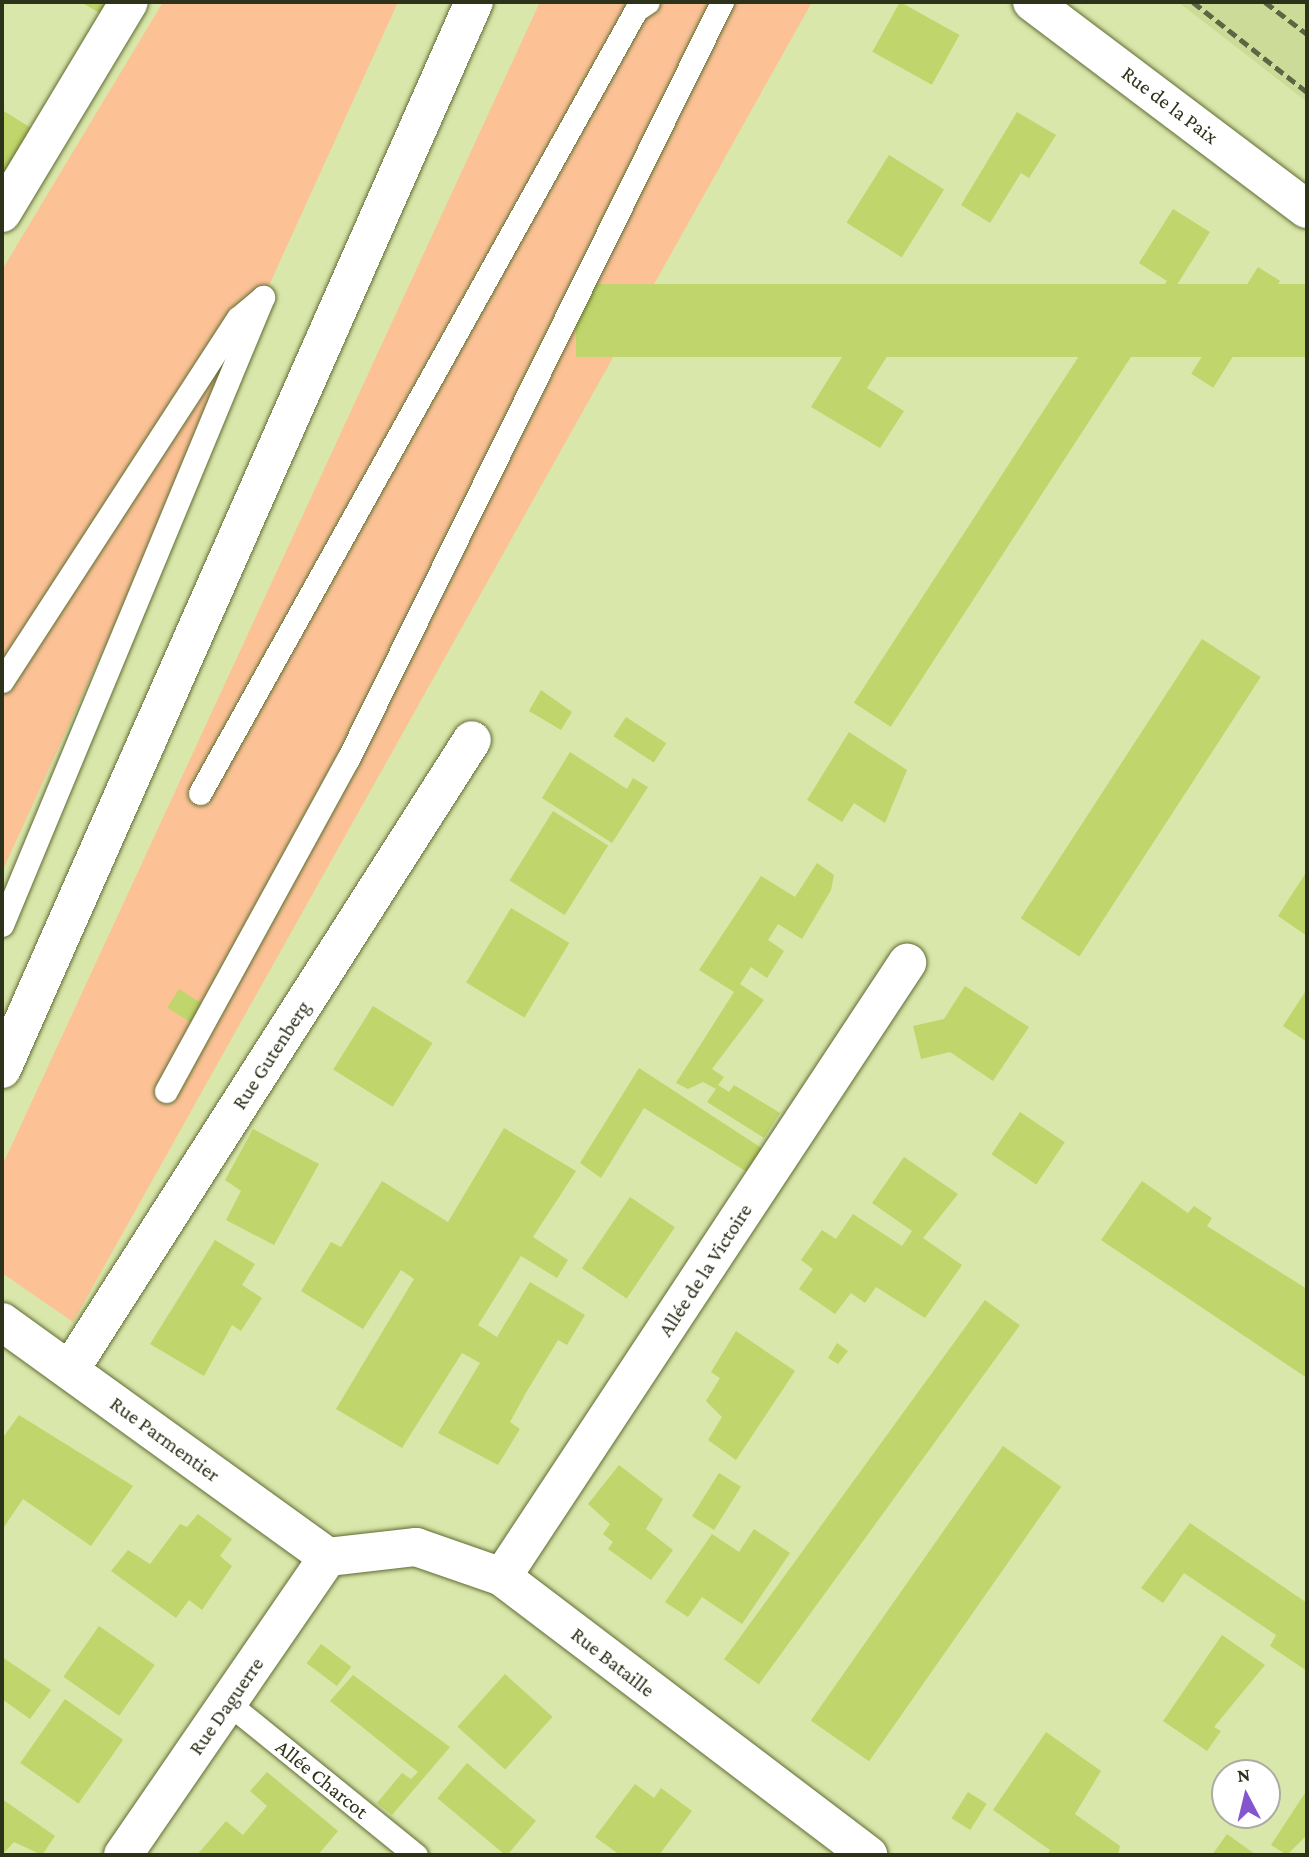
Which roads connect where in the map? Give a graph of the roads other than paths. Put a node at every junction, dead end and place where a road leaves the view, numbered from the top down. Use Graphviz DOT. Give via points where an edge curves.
graph roads {
  1 [pos="129,2"];
  2 [pos="474,2"];
  3 [pos="648,2"];
  4 [pos="722,2"];
  5 [pos="1032,2"];
  6 [pos="1307,209"];
  7 [pos="2,213"];
  8 [pos="2,681"];
  9 [pos="472,740"];
  10 [pos="200,793"];
  11 [pos="2,925"];
  12 [pos="907,962"];
  13 [pos="2,1069"];
  14 [pos="166,1091"];
  15 [pos="2,1322"];
  16 [pos="63,1365"];
  17 [pos="328,1557"];
  18 [pos="502,1577"];
  19 [pos="228,1703"];
  20 [pos="123,1855"];
  21 [pos="416,1855"];
  22 [pos="868,1855"];
  1 -- 7 [label="street"];
  2 -- 13 [label="street"];
  3 -- 10 [label="lane" via="629,22"];
  4 -- 14 [label="lane" via="348,759"];
  5 -- 6 [label="street, Rue de la Paix"];
  8 -- 11 [label="lane" via="238,318 263,297"];
  9 -- 16 [label="street, Rue Gutenberg"];
  12 -- 18 [label="street, Allée de la Victoire"];
  15 -- 16 [label="street, Rue Parmentier"];
  16 -- 17 [label="street, Rue Parmentier"];
  17 -- 18 [label="street, Rue Bataille" via="416,1547"];
  17 -- 19 [label="street, Rue Daguerre"];
  18 -- 22 [label="street, Rue Bataille"];
  19 -- 20 [label="street, Rue Daguerre"];
  19 -- 21 [label="lane, Allée Charcot"];
}
